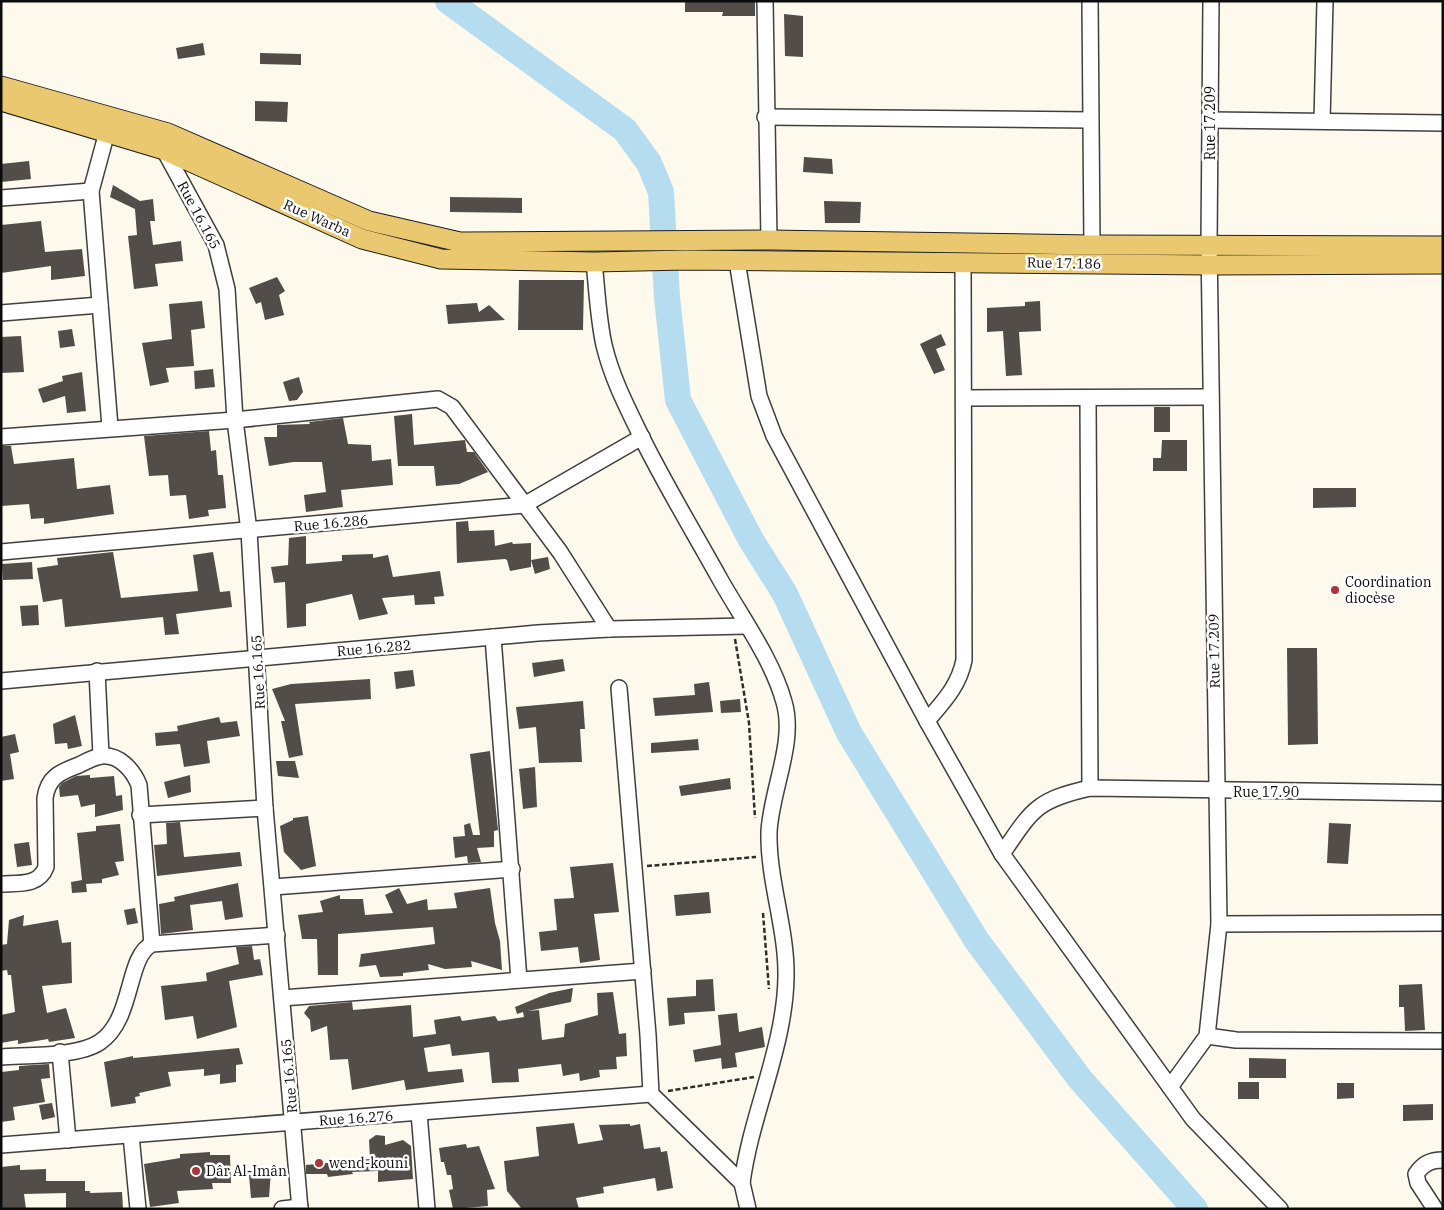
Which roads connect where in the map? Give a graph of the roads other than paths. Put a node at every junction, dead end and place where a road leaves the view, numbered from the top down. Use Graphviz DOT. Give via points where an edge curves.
graph roads {
  1 [pos="765,1"];
  2 [pos="1090,1"];
  3 [pos="1211,1"];
  4 [pos="1325,1"];
  5 [pos="1,86"];
  6 [pos="1,101"];
  7 [pos="766,117"];
  8 [pos="1090,120"];
  9 [pos="1210,120"];
  10 [pos="1322,121"];
  11 [pos="1443,122"];
  12 [pos="107,132"];
  13 [pos="164,150"];
  14 [pos="91,191"];
  15 [pos="1,198"];
  16 [pos="769,240"];
  17 [pos="1209,244"];
  18 [pos="1092,245"];
  19 [pos="1443,246"];
  20 [pos="686,260"];
  21 [pos="737,261"];
  22 [pos="594,262"];
  23 [pos="963,262"];
  24 [pos="1443,264"];
  25 [pos="1210,265"];
  26 [pos="100,305"];
  27 [pos="1,313"];
  28 [pos="1211,397"];
  29 [pos="964,398"];
  30 [pos="1088,398"];
  31 [pos="235,420"];
  32 [pos="110,427"];
  33 [pos="1,437"];
  34 [pos="642,437"];
  35 [pos="524,505"];
  36 [pos="249,531"];
  37 [pos="1,552"];
  38 [pos="740,626"];
  39 [pos="609,629"];
  40 [pos="493,637"];
  41 [pos="257,659"];
  42 [pos="97,671"];
  43 [pos="1,681"];
  44 [pos="619,688"];
  45 [pos="927,721"];
  46 [pos="101,756"];
  47 [pos="1090,788"];
  48 [pos="1216,791"];
  49 [pos="1443,793"];
  50 [pos="265,808"];
  51 [pos="140,815"];
  52 [pos="1002,854"];
  53 [pos="512,869"];
  54 [pos="1,884"];
  55 [pos="272,887"];
  56 [pos="1443,923"];
  57 [pos="1219,924"];
  58 [pos="276,935"];
  59 [pos="152,944"];
  60 [pos="643,972"];
  61 [pos="519,980"];
  62 [pos="282,998"];
  63 [pos="1207,1036"];
  64 [pos="1443,1041"];
  65 [pos="60,1052"];
  66 [pos="1,1057"];
  67 [pos="1170,1087"];
  68 [pos="650,1094"];
  69 [pos="420,1113"];
  70 [pos="293,1122"];
  71 [pos="131,1135"];
  72 [pos="68,1140"];
  73 [pos="1,1145"];
  74 [pos="1443,1160"];
  75 [pos="742,1183"];
  76 [pos="300,1208"];
  77 [pos="138,1209"];
  78 [pos="282,1209"];
  79 [pos="427,1209"];
  80 [pos="748,1209"];
  81 [pos="1280,1209"];
  82 [pos="1435,1209"];
  1 -- 7 [label="street"];
  2 -- 8 [label="street"];
  3 -- 9 [label="street, Rue 17.209"];
  4 -- 10 [label="street"];
  5 -- 16 [label="main road" via="168,133 369,221 418,234 460,242"];
  6 -- 12 [label="main road, Rue Warba"];
  7 -- 8 [label="street"];
  7 -- 16 [label="street"];
  8 -- 18 [label="street"];
  9 -- 10 [label="street"];
  9 -- 17 [label="street, Rue 17.209"];
  10 -- 11 [label="street"];
  12 -- 13 [label="main road, Rue Warba"];
  12 -- 14 [label="street"];
  13 -- 22 [label="main road, Rue Warba" via="362,238 403,250 442,259"];
  13 -- 31 [label="street, Rue 16.165" via="216,245 223,266 228,289"];
  14 -- 15 [label="street"];
  14 -- 26 [label="street"];
  16 -- 18 [label="main road"];
  17 -- 18 [label="main road"];
  17 -- 19 [label="main road"];
  17 -- 25 [label="street, Rue 17.209"];
  20 -- 21 [label="main road, Rue 17.186"];
  20 -- 22 [label="main road, Rue Warba"];
  21 -- 23 [label="main road, Rue 17.186"];
  21 -- 45 [label="street" via="759,396 774,436"];
  22 -- 34 [label="street" via="604,344 620,395"];
  23 -- 25 [label="main road, Rue 17.186"];
  23 -- 29 [label="street"];
  24 -- 25 [label="main road, Rue 17.186"];
  25 -- 28 [label="street, Rue 17.209"];
  26 -- 27 [label="street"];
  26 -- 32 [label="street"];
  28 -- 30 [label="street"];
  28 -- 48 [label="street, Rue 17.209"];
  29 -- 30 [label="street"];
  29 -- 45 [label="street" via="964,660 952,692"];
  30 -- 47 [label="street"];
  31 -- 32 [label="street"];
  31 -- 35 [label="street" via="438,399 452,407"];
  31 -- 36 [label="street, Rue 16.165"];
  32 -- 33 [label="street"];
  34 -- 35 [label="street, Rue 16.286"];
  34 -- 38 [label="street"];
  35 -- 36 [label="street, Rue 16.286"];
  35 -- 39 [label="street" via="585,587"];
  36 -- 37 [label="street, Rue 16.286"];
  36 -- 41 [label="street, Rue 16.165"];
  38 -- 39 [label="street, Rue 16.282"];
  38 -- 75 [label="street" via="779,686 788,727 770,831 770,858 786,977 782,1016"];
  39 -- 40 [label="street, Rue 16.282"];
  40 -- 41 [label="street, Rue 16.282"];
  40 -- 53 [label="street"];
  41 -- 42 [label="street, Rue 16.282"];
  41 -- 50 [label="street, Rue 16.165"];
  42 -- 43 [label="street, Rue 16.282"];
  42 -- 46 [label="street"];
  44 -- 60 [label="street"];
  45 -- 52 [label="street"];
  46 -- 51 [label="street" via="122,761 131,769 139,785"];
  46 -- 54 [label="street" via="60,772 46,787 46,867 43,875 30,882"];
  47 -- 48 [label="street, Rue 17.90"];
  47 -- 52 [label="street, Rue 17.90" via="1062,794 1041,804 1025,819"];
  48 -- 49 [label="street, Rue 17.90"];
  48 -- 57 [label="street, Rue 17.209"];
  50 -- 51 [label="street"];
  50 -- 55 [label="street, Rue 16.165"];
  51 -- 59 [label="street"];
  52 -- 67 [label="street"];
  53 -- 55 [label="street"];
  53 -- 61 [label="street"];
  55 -- 58 [label="street, Rue 16.165"];
  56 -- 57 [label="street"];
  57 -- 63 [label="street, Rue 17.209"];
  58 -- 59 [label="street"];
  58 -- 62 [label="street, Rue 16.165"];
  59 -- 65 [label="street" via="139,956 126,1006 113,1030 99,1043"];
  60 -- 61 [label="street"];
  60 -- 68 [label="street"];
  61 -- 62 [label="street"];
  62 -- 70 [label="street, Rue 16.165"];
  63 -- 64 [label="street" via="1236,1040"];
  63 -- 67 [label="street"];
  65 -- 66 [label="street"];
  65 -- 72 [label="street"];
  67 -- 81 [label="street" via="1193,1119"];
  68 -- 69 [label="street, Rue 16.276"];
  68 -- 75 [label="street"];
  69 -- 70 [label="street, Rue 16.276"];
  69 -- 79 [label="street"];
  70 -- 71 [label="street, Rue 16.276"];
  70 -- 76 [label="street, Rue 16.165"];
  71 -- 72 [label="street, Rue 16.276"];
  71 -- 77 [label="street"];
  72 -- 73 [label="street, Rue 16.276"];
  74 -- 82 [label="street" via="1433,1160 1416,1174 1418,1183"];
  75 -- 80 [label="street"];
  76 -- 78 [label="street"];
}
